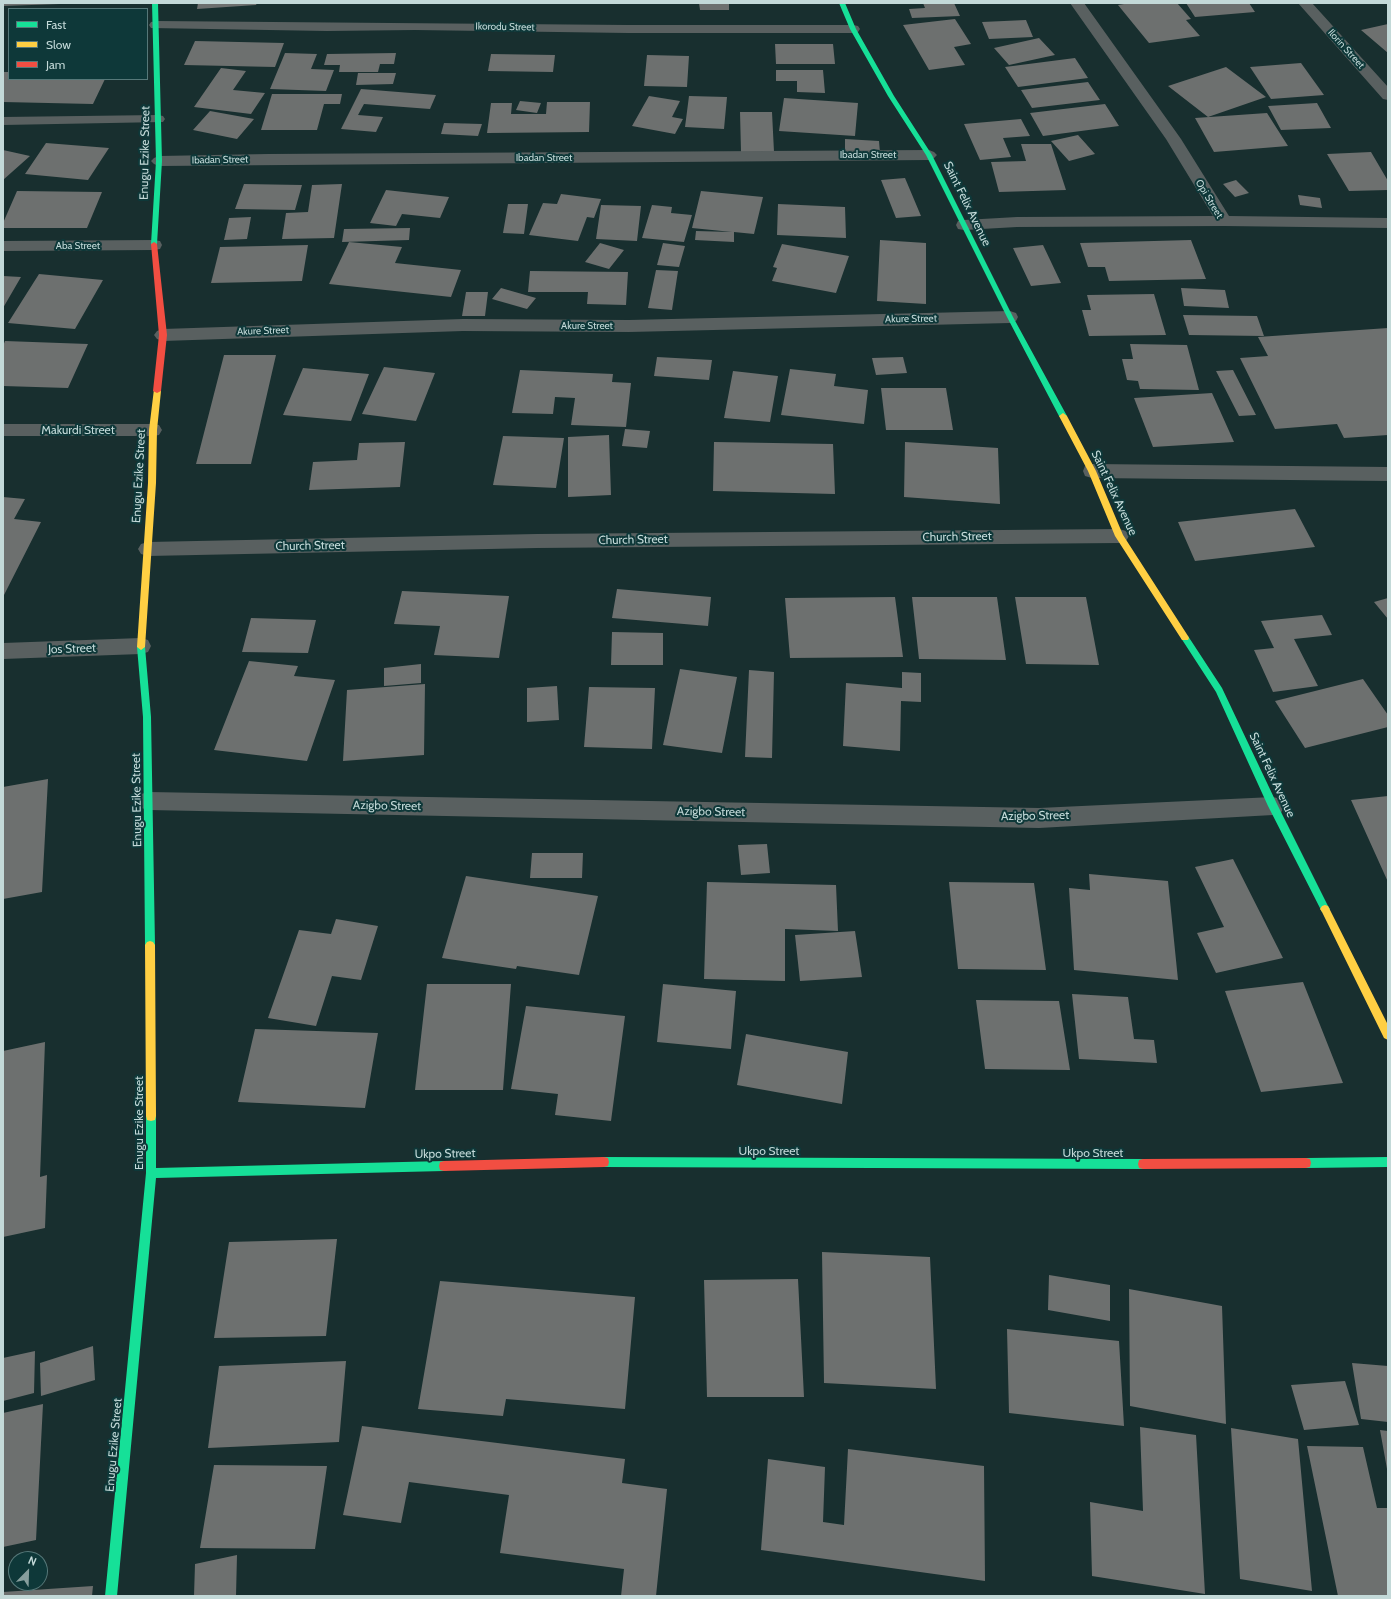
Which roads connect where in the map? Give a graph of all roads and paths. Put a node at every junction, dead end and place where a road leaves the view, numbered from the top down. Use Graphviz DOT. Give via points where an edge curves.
graph roads {
  1 [pos="155,3"];
  2 [pos="842,3"];
  3 [pos="1077,3"];
  4 [pos="1305,3"];
  5 [pos="156,25"];
  6 [pos="853,29"];
  7 [pos="1388,96"];
  8 [pos="158,119"];
  9 [pos="3,122"];
  10 [pos="929,155"];
  11 [pos="159,161"];
  12 [pos="1224,221"];
  13 [pos="1388,223"];
  14 [pos="964,226"];
  15 [pos="154,245"];
  16 [pos="3,246"];
  17 [pos="1010,317"];
  18 [pos="163,335"];
  19 [pos="3,430"];
  20 [pos="153,430"];
  21 [pos="1092,471"];
  22 [pos="1388,474"];
  23 [pos="1119,536"];
  24 [pos="148,549"];
  25 [pos="141,646"];
  26 [pos="3,651"];
  27 [pos="150,801"];
  28 [pos="1273,806"];
  29 [pos="1388,1035"];
  30 [pos="1388,1162"];
  31 [pos="151,1173"];
  32 [pos="111,1596"];
  1 -- 5 [label="street, Enugu Ezike Street"];
  2 -- 6 [label="street, Saint Felix Avenue"];
  3 -- 12 [label="street, Opi Street" via="1173,139"];
  4 -- 7 [label="street, Ilorin Street"];
  5 -- 6 [label="street, Ikorodu Street"];
  5 -- 8 [label="street, Enugu Ezike Street"];
  6 -- 10 [label="street, Saint Felix Avenue" via="891,96"];
  8 -- 9 [label="street"];
  8 -- 11 [label="street, Enugu Ezike Street"];
  10 -- 11 [label="street, Ibadan Street"];
  10 -- 14 [label="street, Saint Felix Avenue"];
  11 -- 15 [label="street, Enugu Ezike Street"];
  12 -- 13 [label="street"];
  12 -- 14 [label="street, Opi Street" via="1017,222"];
  14 -- 17 [label="street, Saint Felix Avenue"];
  15 -- 16 [label="street, Aba Street"];
  15 -- 18 [label="street, Enugu Ezike Street"];
  17 -- 18 [label="street, Akure Street" via="629,326 463,325"];
  17 -- 21 [label="street, Saint Felix Avenue"];
  18 -- 20 [label="street, Enugu Ezike Street"];
  19 -- 20 [label="street, Makurdi Street"];
  20 -- 24 [label="street, Enugu Ezike Street"];
  21 -- 22 [label="street"];
  21 -- 23 [label="street, Saint Felix Avenue"];
  23 -- 24 [label="street, Church Street" via="537,541"];
  23 -- 28 [label="street, Saint Felix Avenue" via="1219,690"];
  24 -- 25 [label="street, Enugu Ezike Street"];
  25 -- 26 [label="street, Jos Street"];
  25 -- 27 [label="street, Enugu Ezike Street"];
  27 -- 28 [label="street, Azigbo Street" via="1039,818"];
  27 -- 31 [label="street, Enugu Ezike Street"];
  28 -- 29 [label="street, Saint Felix Avenue"];
  30 -- 31 [label="street, Ukpo Street" via="1072,1165 586,1162"];
  31 -- 32 [label="street, Enugu Ezike Street"];
}
